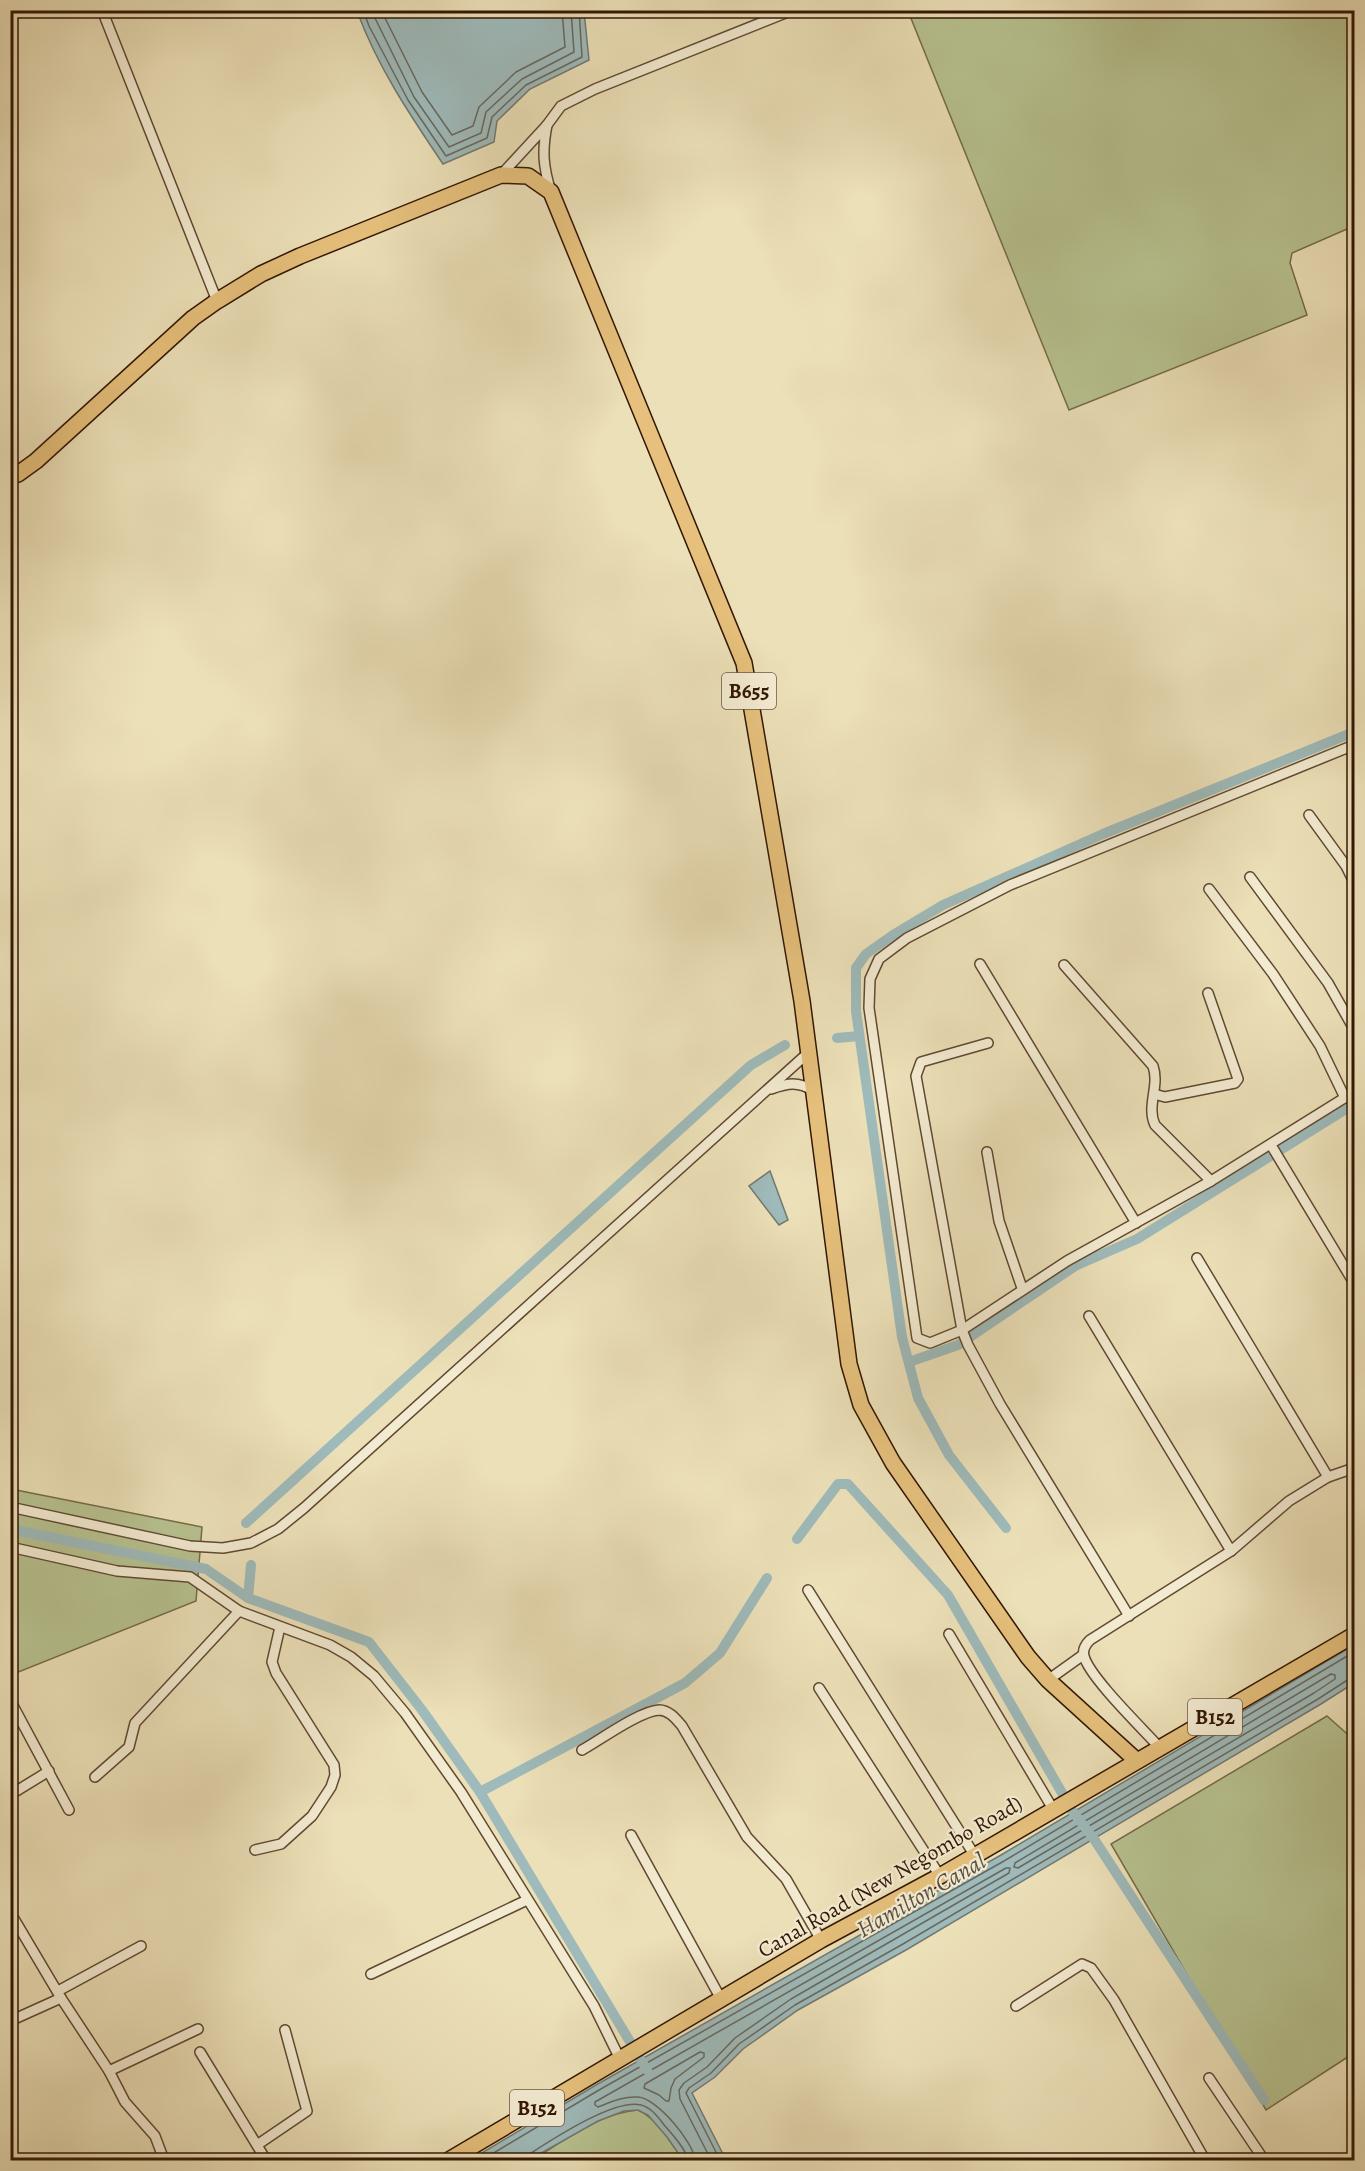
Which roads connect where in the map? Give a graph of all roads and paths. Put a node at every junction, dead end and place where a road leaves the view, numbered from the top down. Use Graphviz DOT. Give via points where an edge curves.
graph roads {
  1 [pos="102,10"];
  2 [pos="793,10"];
  3 [pos="547,125"];
  4 [pos="501,175"];
  5 [pos="551,192"];
  6 [pos="217,301"];
  7 [pos="10,476"];
  8 [pos="1354,745"];
  9 [pos="1310,815"];
  10 [pos="1250,877"];
  11 [pos="1354,882"];
  12 [pos="1209,889"];
  13 [pos="980,964"];
  14 [pos="1064,965"];
  15 [pos="1208,993"];
  16 [pos="1354,1029"];
  17 [pos="988,1043"];
  18 [pos="809,1052"];
  19 [pos="766,1091"];
  20 [pos="814,1091"];
  21 [pos="1354,1092"];
  22 [pos="1154,1094"];
  23 [pos="1346,1098"];
  24 [pos="1272,1147"];
  25 [pos="987,1152"];
  26 [pos="1211,1181"];
  27 [pos="1136,1223"];
  28 [pos="1197,1258"];
  29 [pos="1354,1283"];
  30 [pos="1022,1288"];
  31 [pos="1089,1316"];
  32 [pos="963,1332"];
  33 [pos="1354,1468"];
  34 [pos="1328,1477"];
  35 [pos="10,1507"];
  36 [pos="10,1547"];
  37 [pos="1231,1551"];
  38 [pos="808,1590"];
  39 [pos="239,1611"];
  40 [pos="1129,1616"];
  41 [pos="280,1627"];
  42 [pos="949,1634"];
  43 [pos="1354,1635"];
  44 [pos="1083,1655"];
  45 [pos="1048,1680"];
  46 [pos="819,1688"];
  47 [pos="10,1700"];
  48 [pos="1161,1749"];
  49 [pos="582,1750"];
  50 [pos="1137,1761"];
  51 [pos="49,1771"];
  52 [pos="95,1777"];
  53 [pos="10,1795"];
  54 [pos="1055,1808"];
  55 [pos="69,1810"];
  56 [pos="631,1835"];
  57 [pos="255,1850"];
  58 [pos="975,1856"];
  59 [pos="940,1876"];
  60 [pos="527,1900"];
  61 [pos="10,1912"];
  62 [pos="821,1940"];
  63 [pos="141,1946"];
  64 [pos="371,1974"];
  65 [pos="59,1994"];
  66 [pos="721,1999"];
  67 [pos="1016,2007"];
  68 [pos="10,2021"];
  69 [pos="198,2029"];
  70 [pos="285,2030"];
  71 [pos="200,2052"];
  72 [pos="622,2057"];
  73 [pos="109,2071"];
  74 [pos="1209,2078"];
  75 [pos="257,2145"];
  76 [pos="164,2160"];
  77 [pos="266,2160"];
  78 [pos="449,2160"];
  79 [pos="1205,2160"];
  80 [pos="1264,2160"];
  1 -- 6 [label="street"];
  2 -- 3 [label="street" via="595,89 561,106"];
  3 -- 4 [label="street"];
  3 -- 5 [label="street" via="542,147"];
  4 -- 5 [label="main road" via="528,176"];
  4 -- 6 [label="main road" via="300,256"];
  5 -- 18 [label="main road, B655" via="744,663"];
  6 -- 7 [label="main road" via="193,318 36,461"];
  8 -- 32 [label="street" via="1010,885 907,938 879,959 870,980 869,1008 917,1338 930,1343"];
  9 -- 11 [label="street"];
  10 -- 16 [label="street" via="1328,983"];
  12 -- 23 [label="street" via="1279,983 1320,1046"];
  13 -- 27 [label="street"];
  14 -- 22 [label="street" via="1153,1066"];
  15 -- 22 [label="street" via="1238,1079 1235,1083 1164,1097"];
  17 -- 32 [label="street" via="921,1062 916,1076"];
  18 -- 19 [label="street"];
  18 -- 20 [label="main road, B655"];
  19 -- 20 [label="street" via="789,1083"];
  19 -- 35 [label="street" via="278,1529 251,1543 223,1548 190,1546"];
  20 -- 45 [label="main road, B655" via="849,1364 861,1405 893,1463"];
  21 -- 23 [label="street"];
  22 -- 26 [label="street" via="1151,1116 1155,1125"];
  23 -- 24 [label="street"];
  24 -- 26 [label="street"];
  24 -- 29 [label="street"];
  25 -- 30 [label="street" via="999,1221"];
  26 -- 27 [label="street"];
  27 -- 30 [label="street"];
  28 -- 34 [label="street"];
  30 -- 32 [label="street"];
  31 -- 37 [label="street"];
  32 -- 40 [label="street" via="1000,1404"];
  33 -- 34 [label="street"];
  34 -- 37 [label="street" via="1289,1501"];
  36 -- 39 [label="street" via="117,1571 190,1576"];
  37 -- 40 [label="street"];
  38 -- 58 [label="street"];
  39 -- 41 [label="street"];
  39 -- 52 [label="street" via="135,1723 129,1748"];
  40 -- 44 [label="street" via="1090,1640"];
  41 -- 57 [label="street" via="272,1662 276,1673 334,1765 335,1775 312,1816 280,1844"];
  41 -- 60 [label="street" via="330,1645 374,1676 461,1792"];
  42 -- 54 [label="street"];
  43 -- 48 [label="main road, Canal Road (New Negombo Road) / B152"];
  44 -- 45 [label="street"];
  44 -- 48 [label="street" via="1096,1677"];
  45 -- 50 [label="main road, B655"];
  46 -- 59 [label="street"];
  47 -- 51 [label="street"];
  48 -- 50 [label="main road, Canal Road (New Negombo Road) / B152"];
  49 -- 62 [label="street" via="642,1715 660,1710 671,1714 682,1726 747,1837 786,1879"];
  50 -- 54 [label="main road, Canal Road (New Negombo Road) / B152"];
  51 -- 53 [label="street"];
  51 -- 55 [label="street"];
  54 -- 58 [label="main road, Canal Road (New Negombo Road) / B152"];
  56 -- 66 [label="street"];
  58 -- 59 [label="main road, Canal Road (New Negombo Road) / B152"];
  59 -- 62 [label="main road, Canal Road (New Negombo Road) / B152"];
  60 -- 64 [label="street"];
  60 -- 72 [label="street"];
  61 -- 65 [label="street"];
  62 -- 66 [label="main road, Canal Road (New Negombo Road) / B152"];
  63 -- 65 [label="street"];
  65 -- 68 [label="street"];
  65 -- 73 [label="street"];
  66 -- 72 [label="main road, Canal Road (New Negombo Road) / B152"];
  67 -- 79 [label="street" via="1082,1964 1091,1968 1125,2018"];
  69 -- 73 [label="street"];
  70 -- 75 [label="street" via="307,2111"];
  71 -- 75 [label="street"];
  72 -- 78 [label="main road, Canal Road (New Negombo Road) / B152"];
  73 -- 76 [label="street" via="124,2102 155,2136"];
  74 -- 80 [label="street"];
  75 -- 77 [label="street"];
}
